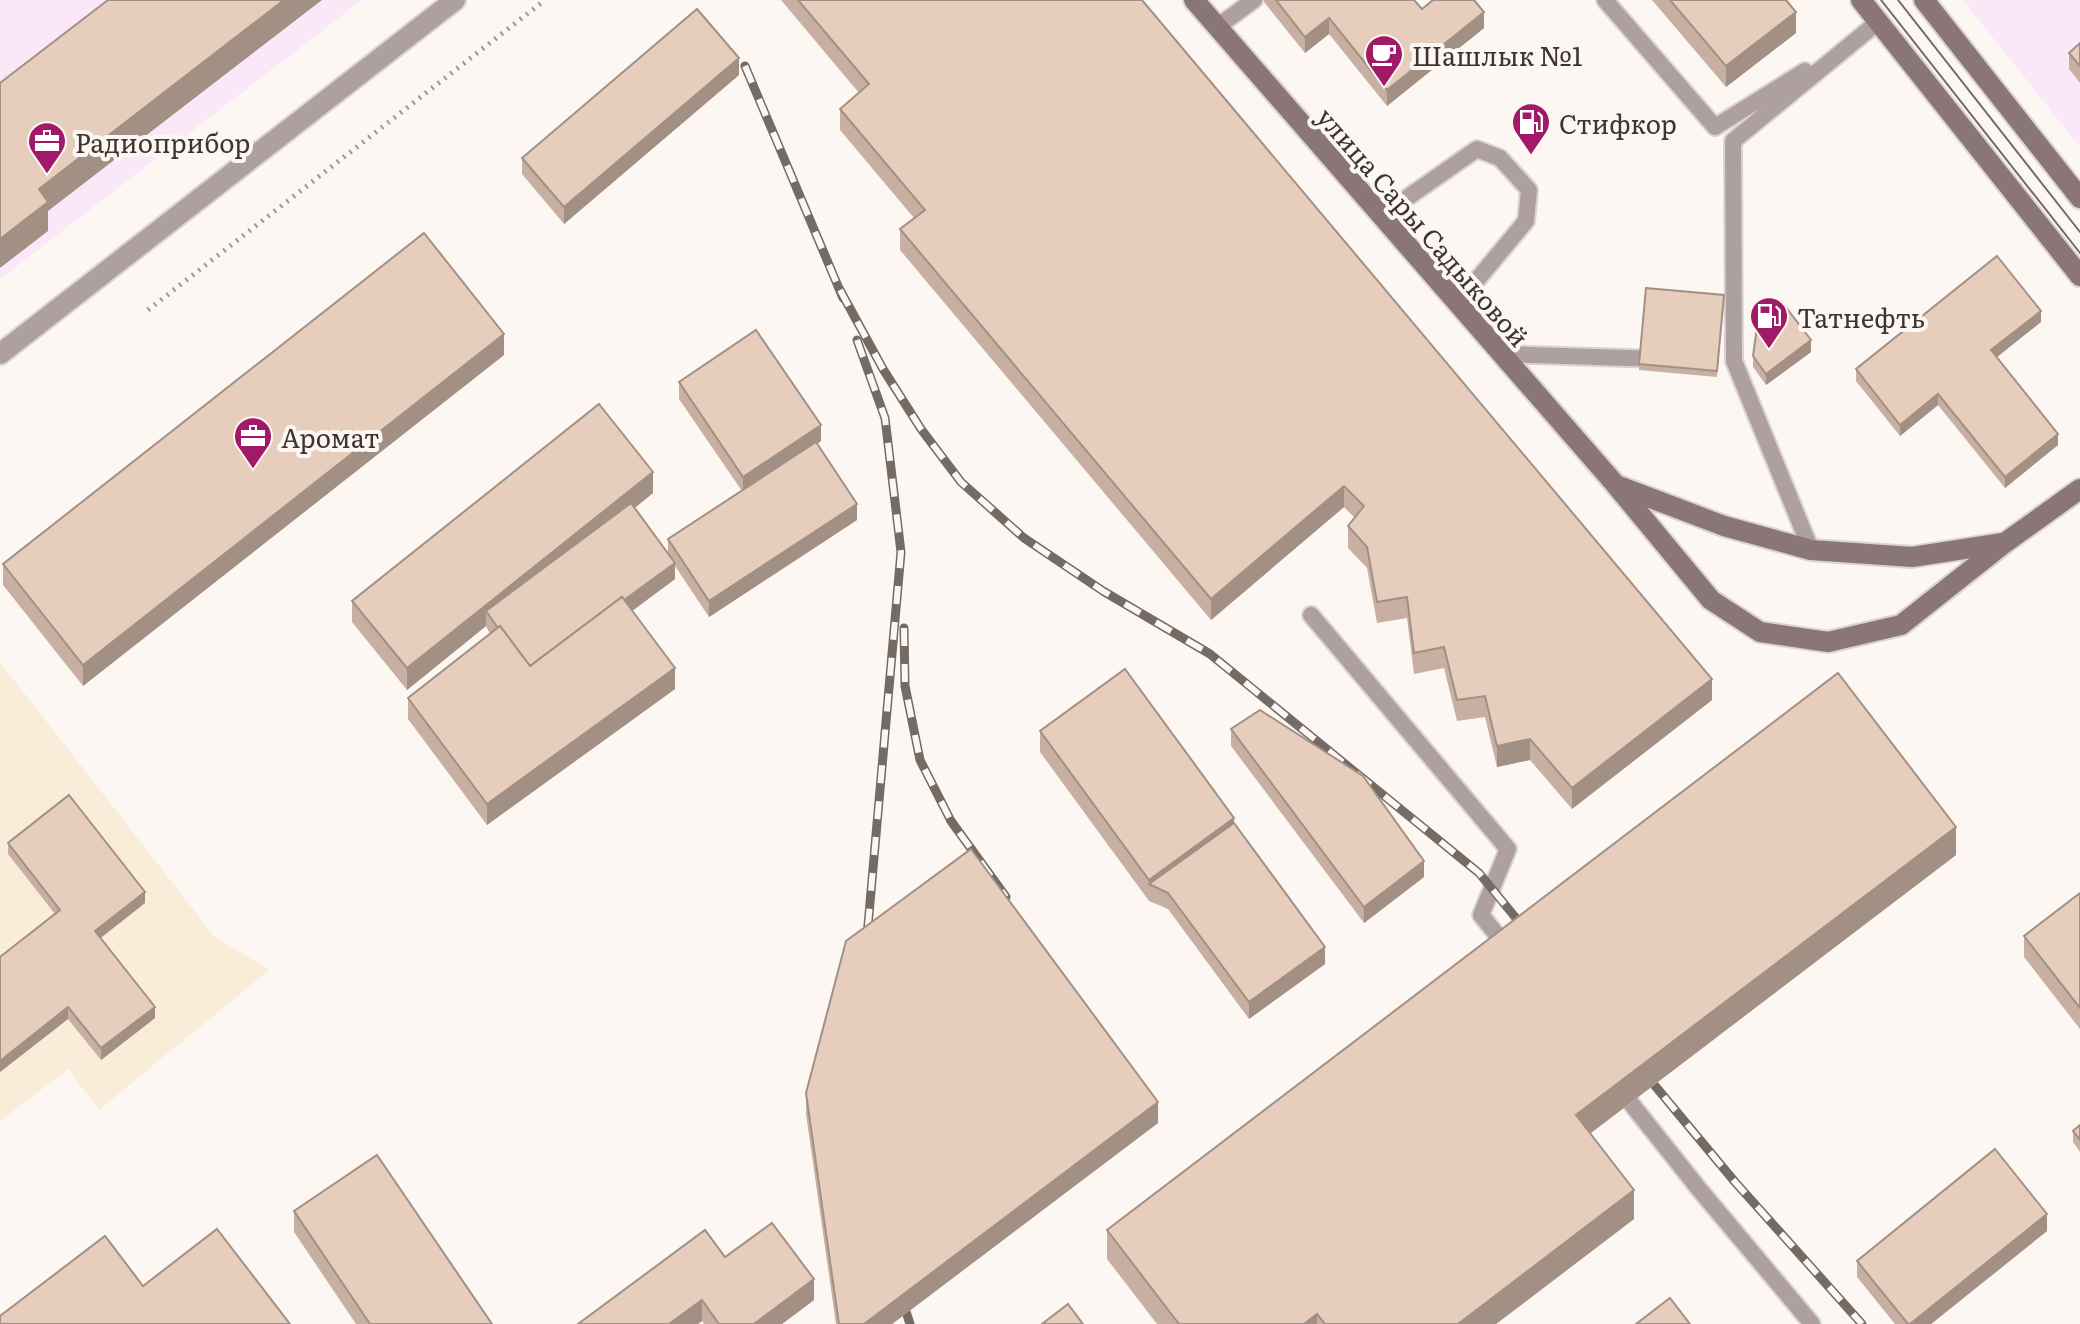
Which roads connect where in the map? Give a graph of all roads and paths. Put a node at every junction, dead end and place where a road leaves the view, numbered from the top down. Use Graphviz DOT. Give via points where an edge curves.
graph roads {
  1 [pos="455,0"];
  2 [pos="545,0"];
  3 [pos="1194,0"];
  4 [pos="1254,0"];
  5 [pos="1605,0"];
  6 [pos="1861,0"];
  7 [pos="1924,0"];
  8 [pos="1878,22"];
  9 [pos="1217,27"];
  10 [pos="1856,40"];
  11 [pos="2080,198"];
  12 [pos="1381,216"];
  13 [pos="2080,276"];
  14 [pos="1457,304"];
  15 [pos="148,310"];
  16 [pos="0,354"];
  17 [pos="1501,354"];
  18 [pos="1674,359"];
  19 [pos="1615,484"];
  20 [pos="2080,489"];
  21 [pos="2006,542"];
  22 [pos="1811,550"];
  23 [pos="1311,615"];
  24 [pos="1521,965"];
  25 [pos="1610,1077"];
  26 [pos="1812,1324"];
  1 -- 16 [label="street"];
  2 -- 15 [label="path"];
  3 -- 9 [label="street, улица Сары Садыковой"];
  4 -- 9 [label="lane"];
  5 -- 10 [label="lane" via="1715,127"];
  6 -- 8 [label="street"];
  7 -- 11 [label="street"];
  8 -- 10 [label="lane"];
  8 -- 13 [label="street"];
  9 -- 12 [label="street, улица Сары Садыковой"];
  10 -- 22 [label="lane" via="1733,141 1726,361"];
  12 -- 14 [label="street, улица Сары Садыковой"];
  12 -- 14 [label="lane" via="1477,149 1500,158 1529,190 1526,221"];
  14 -- 17 [label="street, улица Сары Садыковой"];
  17 -- 18 [label="lane"];
  17 -- 19 [label="street, улица Сары Садыковой"];
  19 -- 21 [label="street, улица Сары Садыковой" via="1711,600 1760,632 1828,642 1901,625"];
  19 -- 22 [label="street, улица Сары Садыковой" via="1724,526"];
  20 -- 21 [label="street, улица Сары Садыковой"];
  21 -- 22 [label="street, улица Сары Садыковой" via="1912,557"];
  23 -- 24 [label="lane" via="1508,849 1481,915"];
  25 -- 26 [label="lane"];
}
